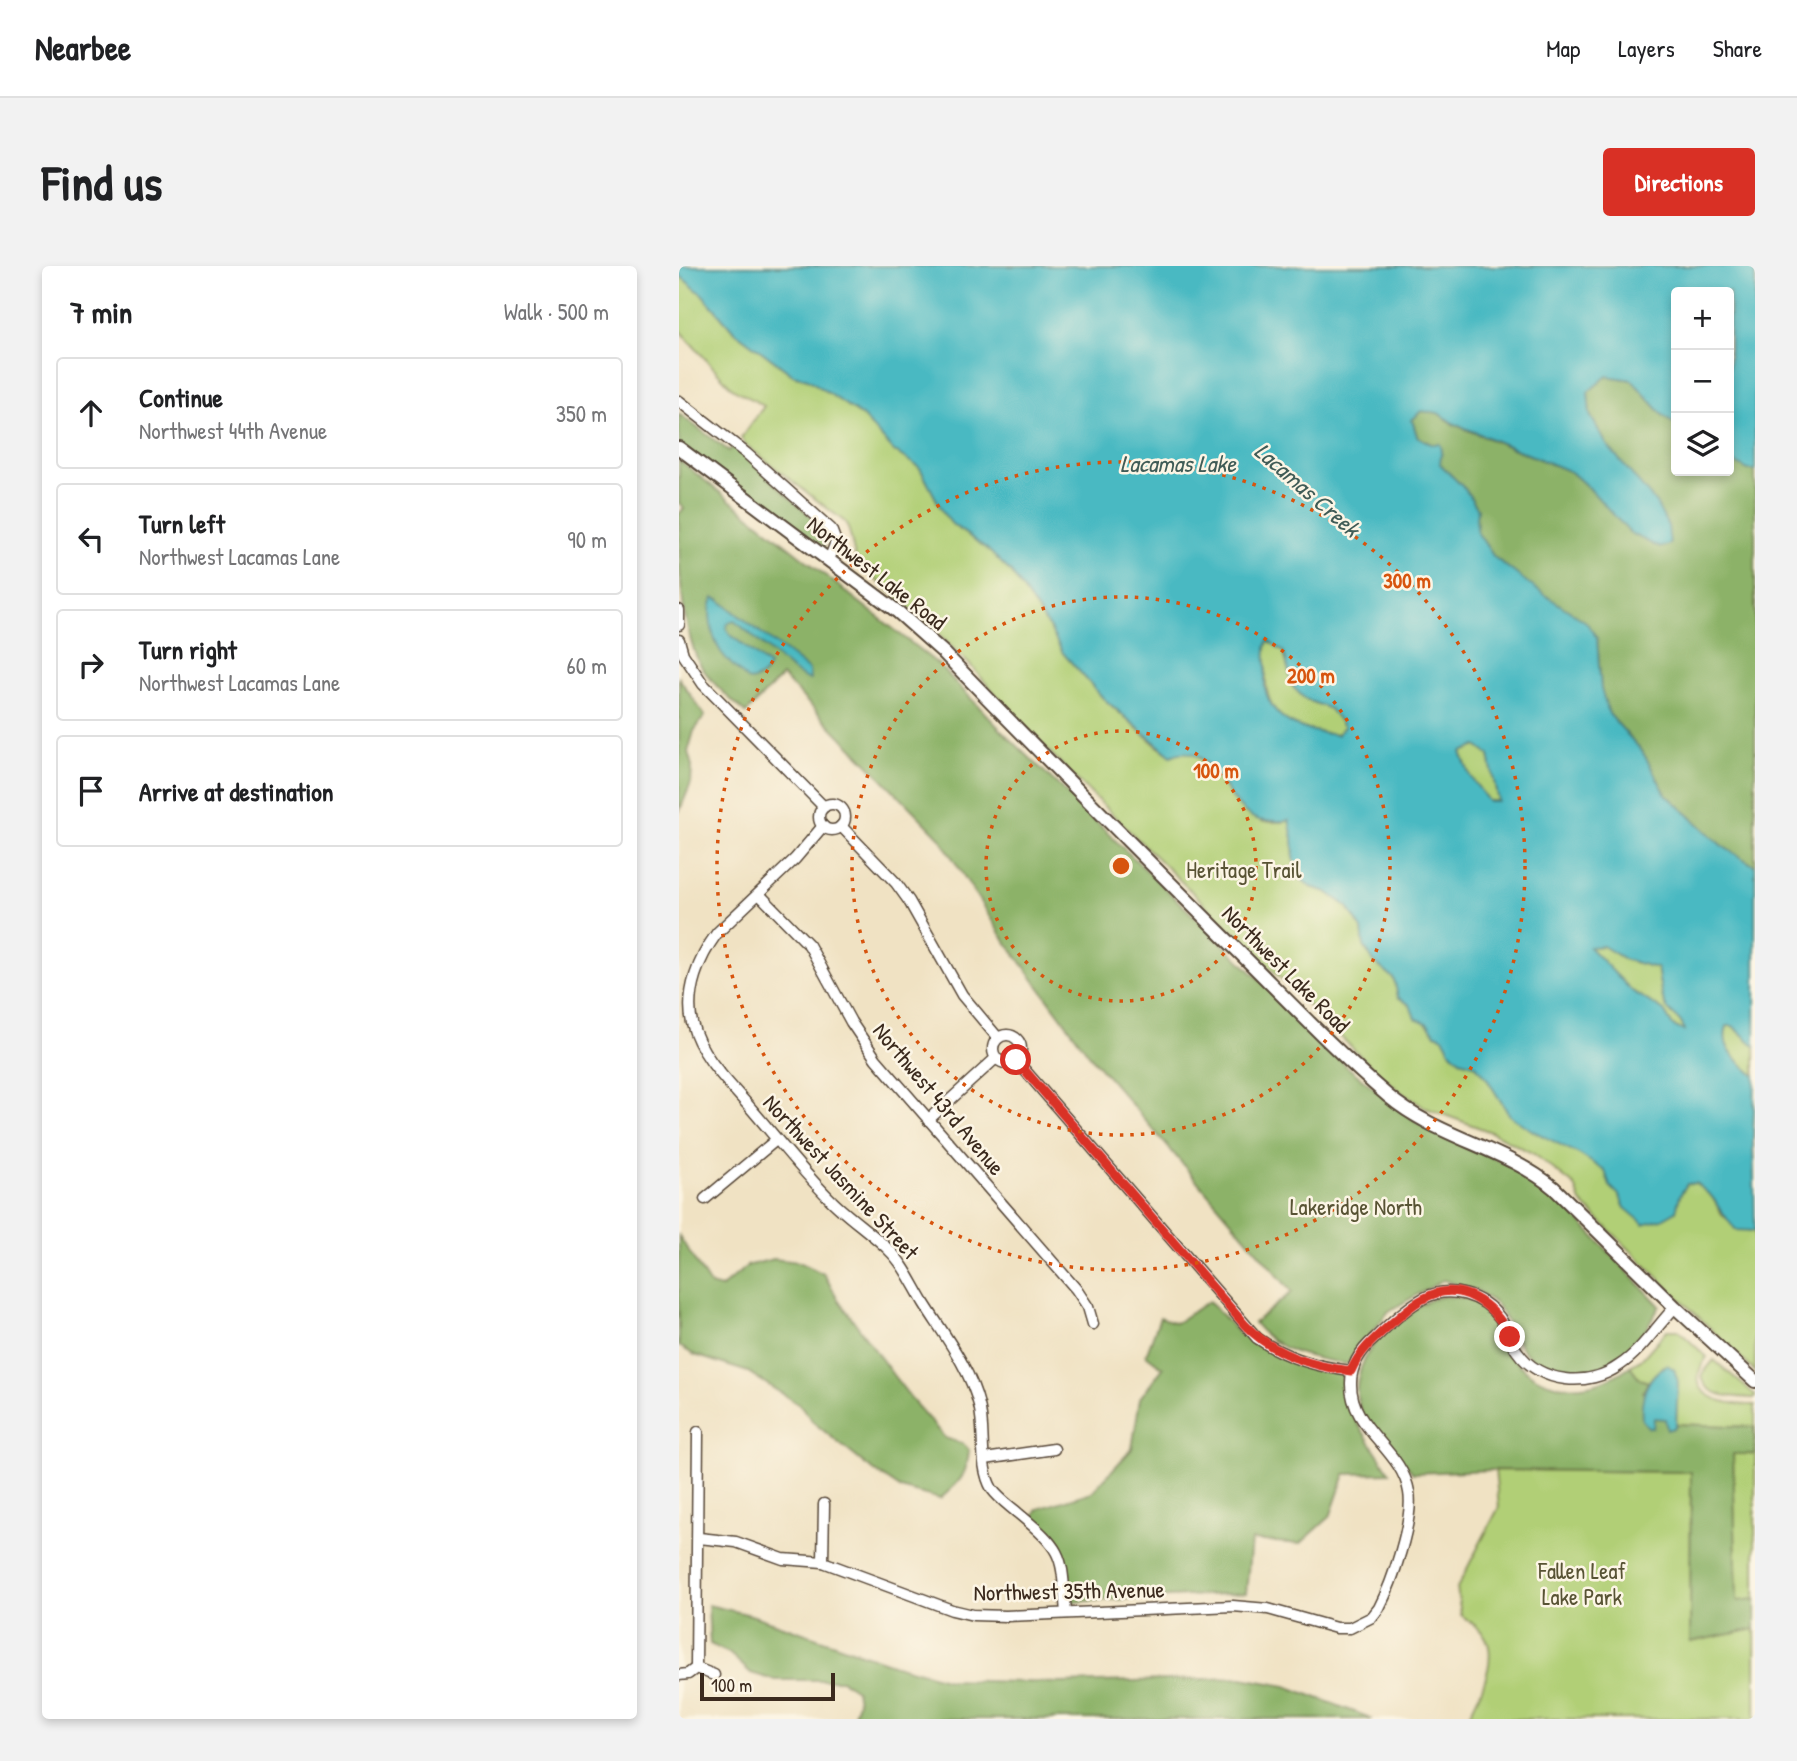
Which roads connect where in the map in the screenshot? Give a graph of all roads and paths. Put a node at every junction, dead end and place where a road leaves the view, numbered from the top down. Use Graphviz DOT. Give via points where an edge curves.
graph roads {
  1 [pos="679,401"];
  2 [pos="679,449"];
  3 [pos="829,560"];
  4 [pos="679,610"];
  5 [pos="679,625"];
  6 [pos="679,640"];
  7 [pos="824,807"];
  8 [pos="823,826"];
  9 [pos="841,826"];
  10 [pos="759,894"];
  11 [pos="998,1038"];
  12 [pos="996,1058"];
  13 [pos="1016,1060"];
  14 [pos="929,1120"];
  15 [pos="776,1140"];
  16 [pos="705,1199"];
  17 [pos="1675,1307"];
  18 [pos="1093,1324"];
  19 [pos="1351,1371"];
  20 [pos="1755,1381"];
  21 [pos="698,1432"];
  22 [pos="1054,1449"];
  23 [pos="985,1460"];
  24 [pos="824,1504"];
  25 [pos="699,1538"];
  26 [pos="823,1562"];
  27 [pos="1066,1614"];
  28 [pos="696,1668"];
  29 [pos="679,1675"];
  30 [pos="714,1675"];
  1 -- 3 [label="street" via="831,529 836,542"];
  2 -- 3 [label="main road, Northwest Lake Road"];
  3 -- 17 [label="main road, Northwest Lake Road" via="944,653 1275,988 1390,1097 1434,1127 1536,1173"];
  4 -- 5 [label="street"];
  6 -- 7 [label="street" via="703,684"];
  7 -- 8 [label="street" via="819,815"];
  7 -- 9 [label="street" via="833,803 842,808"];
  8 -- 9 [label="street" via="832,830"];
  8 -- 10 [label="street, Northwest Jasmine Street"];
  9 -- 11 [label="street" via="896,883 962,995"];
  10 -- 14 [label="street, Northwest 43rd Avenue" via="809,945 867,1047"];
  10 -- 15 [label="street, Northwest Jasmine Street" via="707,947 692,990 692,1020 712,1062"];
  11 -- 12 [label="street" via="993,1047"];
  11 -- 13 [label="street" via="1009,1035 1019,1041 1021,1052"];
  12 -- 13 [label="street" via="1007,1064"];
  12 -- 14 [label="street"];
  13 -- 19 [label="street" via="1257,1338 1294,1358"];
  14 -- 18 [label="street, Northwest 43rd Avenue" via="1076,1289"];
  15 -- 16 [label="street"];
  15 -- 23 [label="street, Northwest Jasmine Street" via="904,1269 973,1385"];
  17 -- 19 [label="street" via="1621,1365 1601,1376 1574,1380 1554,1377 1527,1362 1500,1319 1482,1301 1460,1293 1437,1293 1423,1298 1374,1339"];
  17 -- 20 [label="main road, Northwest Lake Road"];
  19 -- 27 [label="street, Northwest 35th Avenue" via="1351,1391 1362,1422 1401,1469 1410,1494 1409,1518 1383,1600 1365,1621 1336,1628 1268,1609 1233,1606"];
  21 -- 25 [label="street"];
  22 -- 23 [label="street"];
  23 -- 27 [label="street, Northwest Jasmine Street" via="996,1494 1045,1535 1058,1553"];
  24 -- 26 [label="street"];
  25 -- 26 [label="street, Northwest 35th Avenue" via="736,1542 783,1559"];
  25 -- 28 [label="street"];
  26 -- 27 [label="street, Northwest 35th Avenue" via="963,1613"];
  28 -- 29 [label="street"];
  28 -- 30 [label="street"];
}
